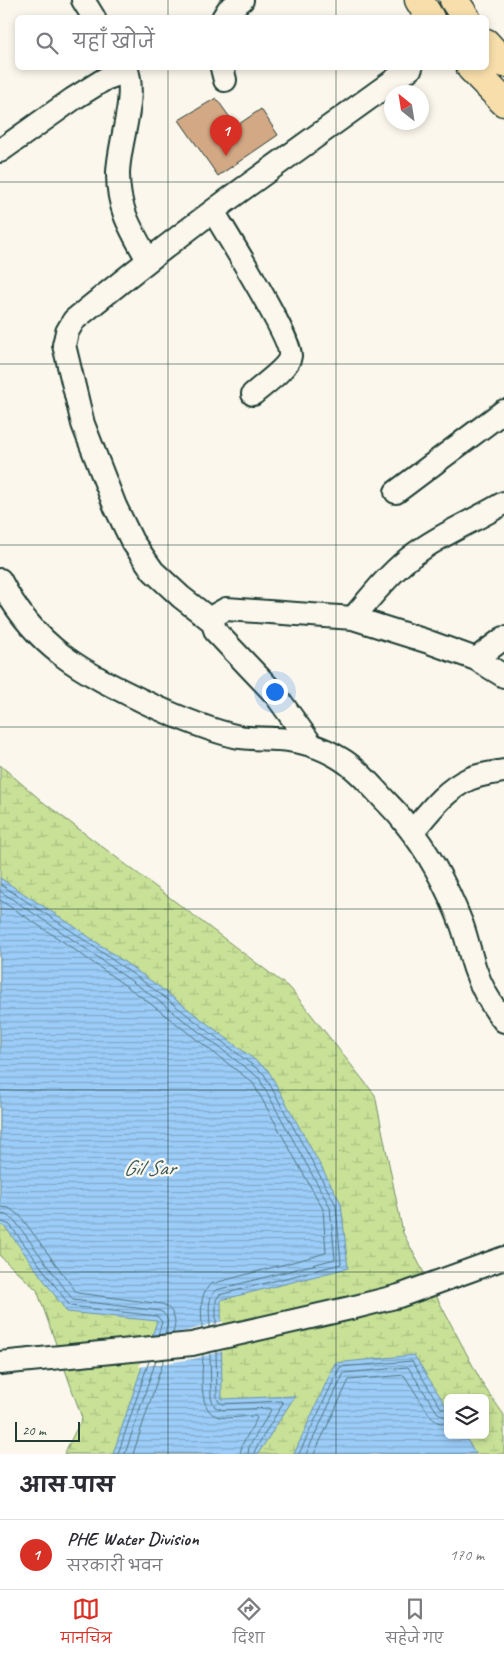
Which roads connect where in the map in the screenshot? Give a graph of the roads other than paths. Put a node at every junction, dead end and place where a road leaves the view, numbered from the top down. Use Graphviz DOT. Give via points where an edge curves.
graph roads {
  1 [pos="83,0"];
  2 [pos="242,0"];
  3 [pos="419,0"];
  4 [pos="454,0"];
  5 [pos="92,15"];
  6 [pos="225,15"];
  7 [pos="428,15"];
  8 [pos="464,15"];
  9 [pos="489,46"];
  10 [pos="504,63"];
  11 [pos="125,70"];
  12 [pos="127,70"];
  13 [pos="408,70"];
  14 [pos="473,70"];
  15 [pos="504,102"];
  16 [pos="0,151"];
  17 [pos="213,211"];
  18 [pos="148,260"];
  19 [pos="253,394"];
  20 [pos="504,411"];
  21 [pos="396,492"];
  22 [pos="504,504"];
  23 [pos="0,580"];
  24 [pos="353,618"];
  25 [pos="212,621"];
  26 [pos="504,638"];
  27 [pos="476,659"];
  28 [pos="504,676"];
  29 [pos="312,744"];
  30 [pos="504,771"];
  31 [pos="412,832"];
  32 [pos="504,1021"];
  33 [pos="504,1258"];
  34 [pos="0,1363"];
  1 -- 5 [label="street"];
  2 -- 6 [label="street"];
  3 -- 7 [label="highway"];
  4 -- 8 [label="highway"];
  9 -- 10 [label="highway"];
  11 -- 16 [label="street" via="105,78"];
  12 -- 18 [label="street" via="127,116 118,172 120,204"];
  13 -- 17 [label="street"];
  14 -- 15 [label="highway"];
  17 -- 18 [label="street"];
  17 -- 19 [label="street" via="289,348 290,357 286,365"];
  18 -- 25 [label="street" via="74,320 64,345 83,424 132,541 154,571"];
  20 -- 21 [label="street"];
  22 -- 24 [label="street" via="430,543 408,559"];
  23 -- 29 [label="street" via="12,603 32,629 54,650 86,672 153,705 222,733 248,739"];
  24 -- 25 [label="street" via="226,609 216,614"];
  24 -- 27 [label="street"];
  25 -- 29 [label="street" via="216,632 275,694"];
  26 -- 27 [label="street"];
  27 -- 28 [label="street"];
  29 -- 31 [label="street" via="341,759 366,780"];
  30 -- 31 [label="street" via="471,778 458,785 445,794"];
  31 -- 32 [label="street" via="445,884 463,928 475,970"];
  33 -- 34 [label="street" via="399,1296 192,1344"];
}
